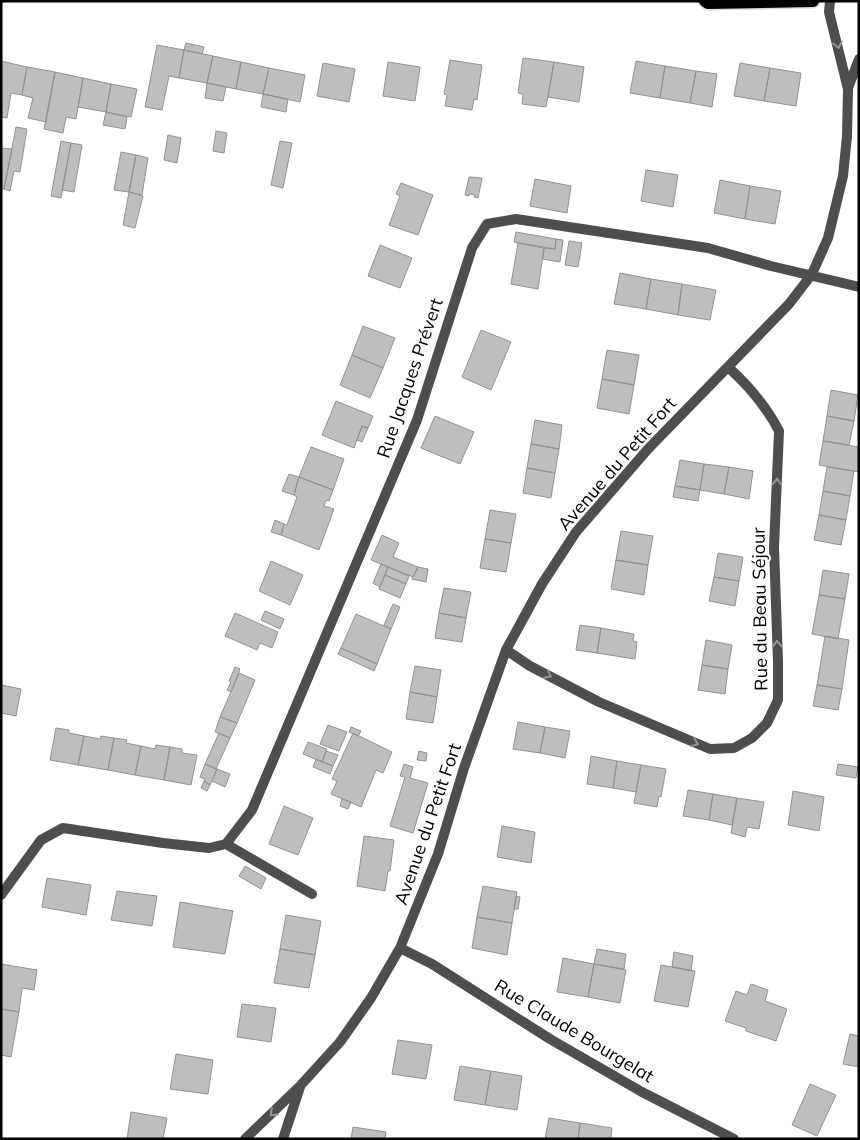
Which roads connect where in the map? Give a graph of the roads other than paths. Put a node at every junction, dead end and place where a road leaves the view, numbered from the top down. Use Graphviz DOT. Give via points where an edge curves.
graph roads {
  1 [pos="705,1"];
  2 [pos="813,1"];
  3 [pos="830,1"];
  4 [pos="859,59"];
  5 [pos="848,89"];
  6 [pos="812,274"];
  7 [pos="859,287"];
  8 [pos="728,367"];
  9 [pos="506,650"];
  10 [pos="226,844"];
  11 [pos="312,894"];
  12 [pos="1,895"];
  13 [pos="400,948"];
  14 [pos="300,1086"];
  15 [pos="245,1139"];
  16 [pos="283,1139"];
  17 [pos="734,1139"];
  1 -- 2 [label="main road"];
  3 -- 5 [label="street, Avenue du Petit Fort, one-way" via="829,12"];
  4 -- 5 [label="street, Avenue du Petit Fort"];
  5 -- 6 [label="street, Avenue du Petit Fort" via="843,176 828,238"];
  6 -- 7 [label="street, Rue Jacques Prévert"];
  6 -- 8 [label="street, Avenue du Petit Fort" via="789,304"];
  6 -- 10 [label="street, Rue Jacques Prévert" via="698,246 516,219 487,224 472,248 417,420 252,810"];
  8 -- 9 [label="street, Avenue du Petit Fort" via="648,449 576,532 542,584"];
  9 -- 8 [label="street, Rue du Beau Séjour, one-way" via="599,702 710,749 734,748 767,724 778,700 774,546 779,432 761,402"];
  9 -- 13 [label="street, Avenue du Petit Fort" via="464,768 438,854"];
  10 -- 11 [label="street"];
  10 -- 12 [label="street" via="209,848 62,828 41,840"];
  13 -- 14 [label="street, Avenue du Petit Fort" via="372,998 340,1042"];
  13 -- 17 [label="street, Rue Claude Bourgelat" via="432,964 550,1039"];
  14 -- 15 [label="street, Avenue du Petit Fort, one-way"];
  14 -- 16 [label="street, Avenue du Petit Fort"];
}
